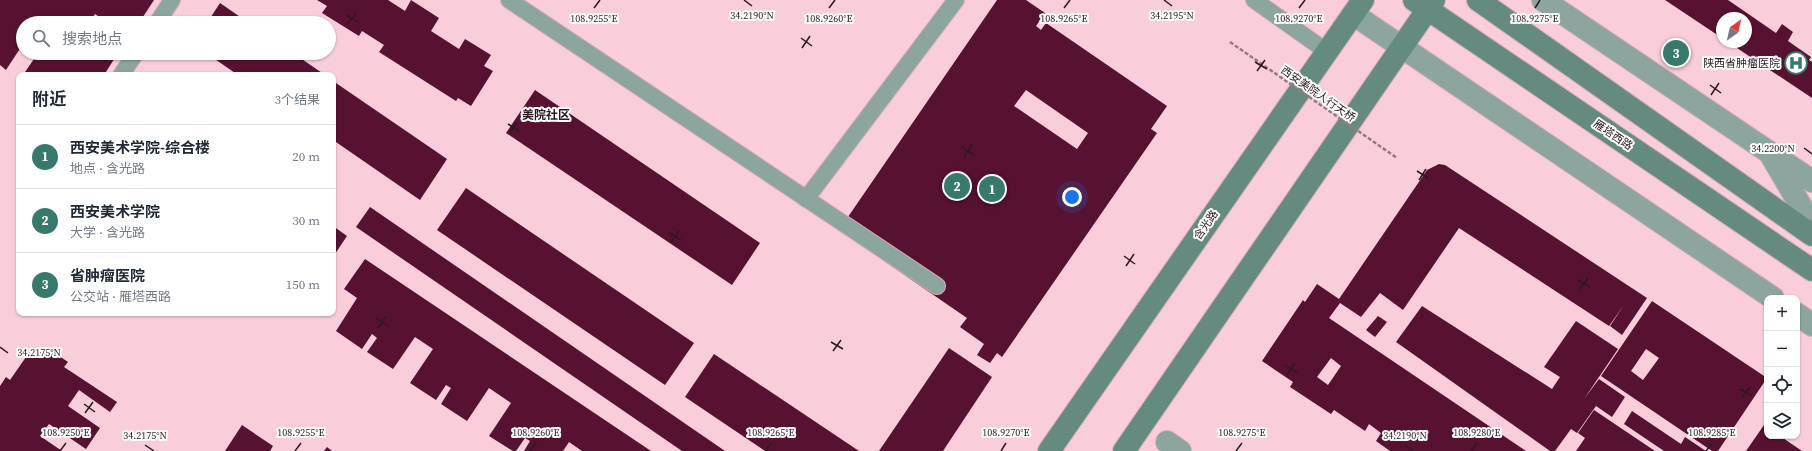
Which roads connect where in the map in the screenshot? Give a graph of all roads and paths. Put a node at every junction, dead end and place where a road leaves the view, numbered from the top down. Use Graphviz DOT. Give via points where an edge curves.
graph roads {
  1 [pos="172,0"];
  2 [pos="509,0"];
  3 [pos="956,0"];
  4 [pos="1254,0"];
  5 [pos="1478,0"];
  6 [pos="1543,0"];
  7 [pos="1425,3"];
  8 [pos="1358,7"];
  9 [pos="162,16"];
  10 [pos="1230,42"];
  11 [pos="1402,47"];
  12 [pos="1326,51"];
  13 [pos="131,60"];
  14 [pos="123,72"];
  15 [pos="1770,153"];
  16 [pos="1397,158"];
  17 [pos="1812,181"];
  18 [pos="806,199"];
  19 [pos="1812,225"];
  20 [pos="1812,235"];
  21 [pos="1812,270"];
  22 [pos="937,286"];
  23 [pos="1769,295"];
  24 [pos="1800,316"];
  25 [pos="1812,324"];
  26 [pos="1049,451"];
  27 [pos="1124,451"];
  1 -- 9 [label="lane"];
  2 -- 18 [label="lane"];
  3 -- 18 [label="lane"];
  4 -- 12 [label="lane"];
  5 -- 20 [label="main road"];
  6 -- 15 [label="street"];
  7 -- 11 [label="main road"];
  7 -- 21 [label="main road, 雁塔西路"];
  8 -- 11 [label="street"];
  8 -- 12 [label="main road, 含光路"];
  10 -- 16 [label="path, 西安美院人行天桥, bridge"];
  11 -- 23 [label="street"];
  11 -- 27 [label="main road"];
  12 -- 26 [label="main road, 含光路"];
  13 -- 14 [label="lane"];
  15 -- 17 [label="street"];
  15 -- 19 [label="street"];
  18 -- 22 [label="lane"];
  24 -- 25 [label="street"];
}
